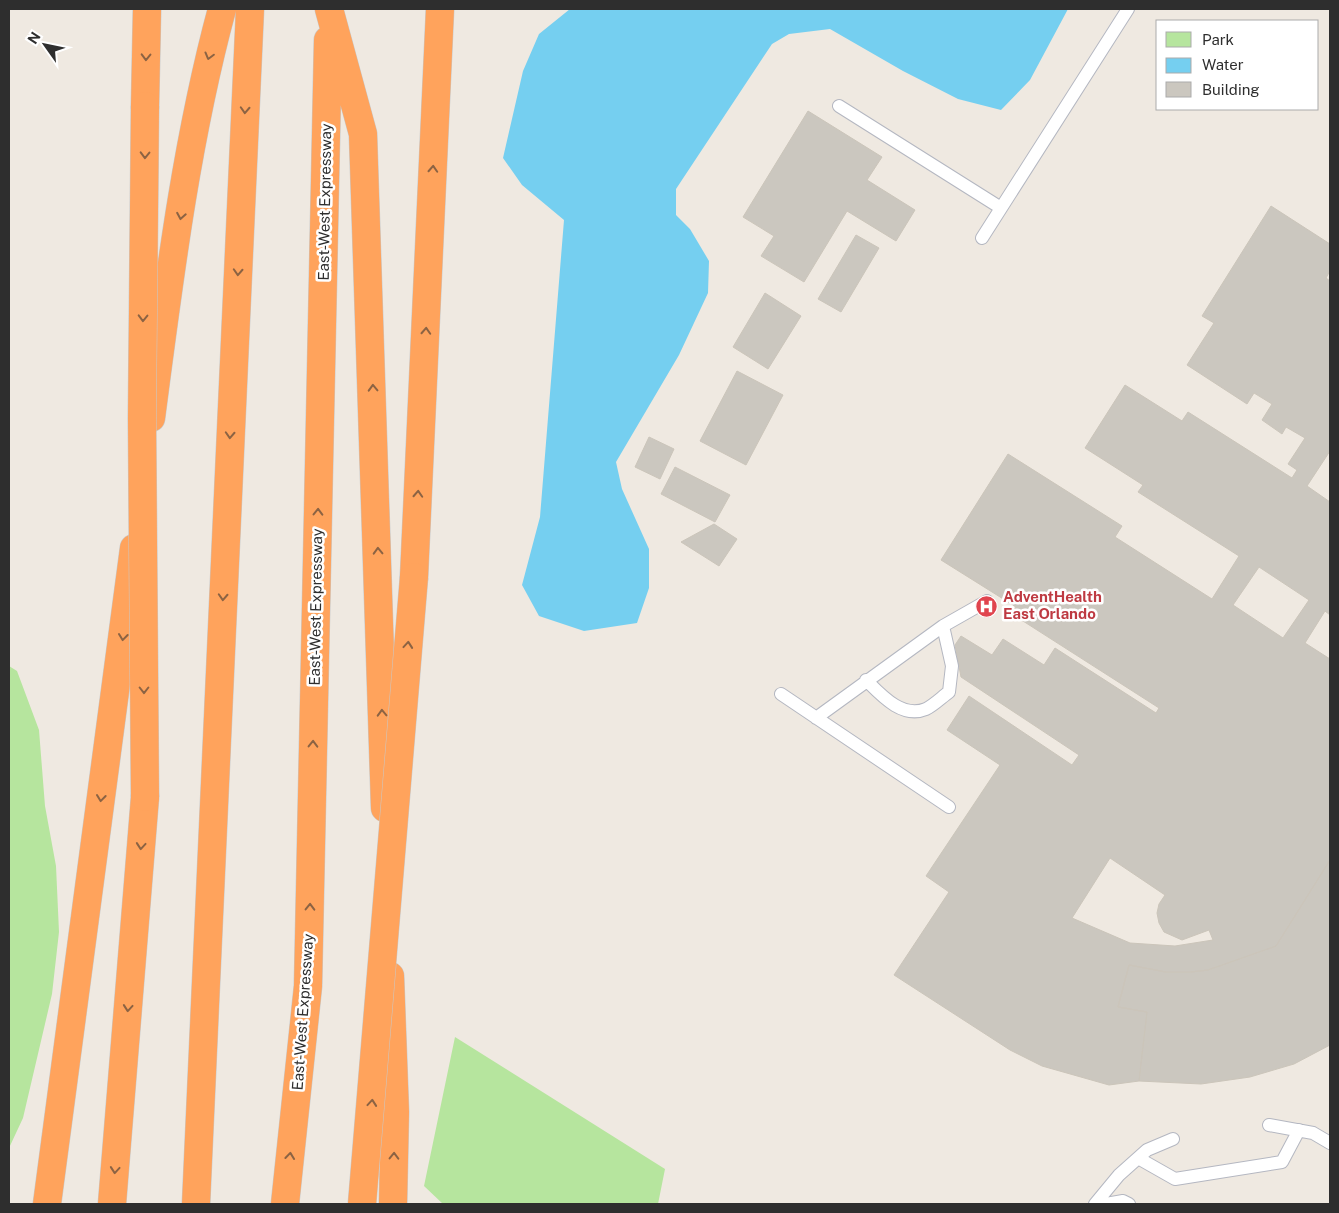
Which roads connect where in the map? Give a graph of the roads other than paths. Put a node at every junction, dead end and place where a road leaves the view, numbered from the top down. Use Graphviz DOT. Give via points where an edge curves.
graph roads {
  1 [pos="147,9"];
  2 [pos="222,9"];
  3 [pos="250,9"];
  4 [pos="329,9"];
  5 [pos="440,9"];
  6 [pos="1128,9"];
  7 [pos="839,106"];
  8 [pos="1001,208"];
  9 [pos="982,238"];
  10 [pos="987,601"];
  11 [pos="943,626"];
  12 [pos="866,680"];
  13 [pos="781,694"];
  14 [pos="816,718"];
  15 [pos="949,807"];
  16 [pos="1269,1125"];
  17 [pos="1299,1130"];
  18 [pos="1173,1139"];
  19 [pos="1330,1143"];
  20 [pos="1138,1158"];
  21 [pos="47,1204"];
  22 [pos="112,1204"];
  23 [pos="196,1204"];
  24 [pos="285,1204"];
  25 [pos="362,1204"];
  26 [pos="393,1204"];
  27 [pos="1095,1204"];
  28 [pos="1106,1204"];
  29 [pos="1128,1204"];
  1 -- 22 [label="highway, one-way, bridge" via="142,408 145,797"];
  2 -- 21 [label="highway, one-way" via="205,73 168,295"];
  3 -- 23 [label="highway, one-way"];
  24 -- 4 [label="highway, East-West Expressway, one-way" via="308,986"];
  26 -- 4 [label="highway, one-way" via="394,1102 363,134"];
  25 -- 5 [label="highway, one-way, bridge" via="414,577"];
  6 -- 8 [label="lane"];
  7 -- 8 [label="lane"];
  8 -- 9 [label="lane"];
  10 -- 11 [label="lane"];
  11 -- 12 [label="lane"];
  11 -- 12 [label="lane" via="952,666 949,692 926,709 907,711 885,700"];
  12 -- 14 [label="lane"];
  13 -- 14 [label="lane"];
  14 -- 15 [label="lane"];
  16 -- 17 [label="lane"];
  17 -- 19 [label="lane" via="1314,1133"];
  17 -- 20 [label="lane" via="1282,1162 1175,1178"];
  18 -- 20 [label="lane" via="1147,1150"];
  20 -- 27 [label="lane"];
  28 -- 29 [label="lane" via="1123,1201"];
}
